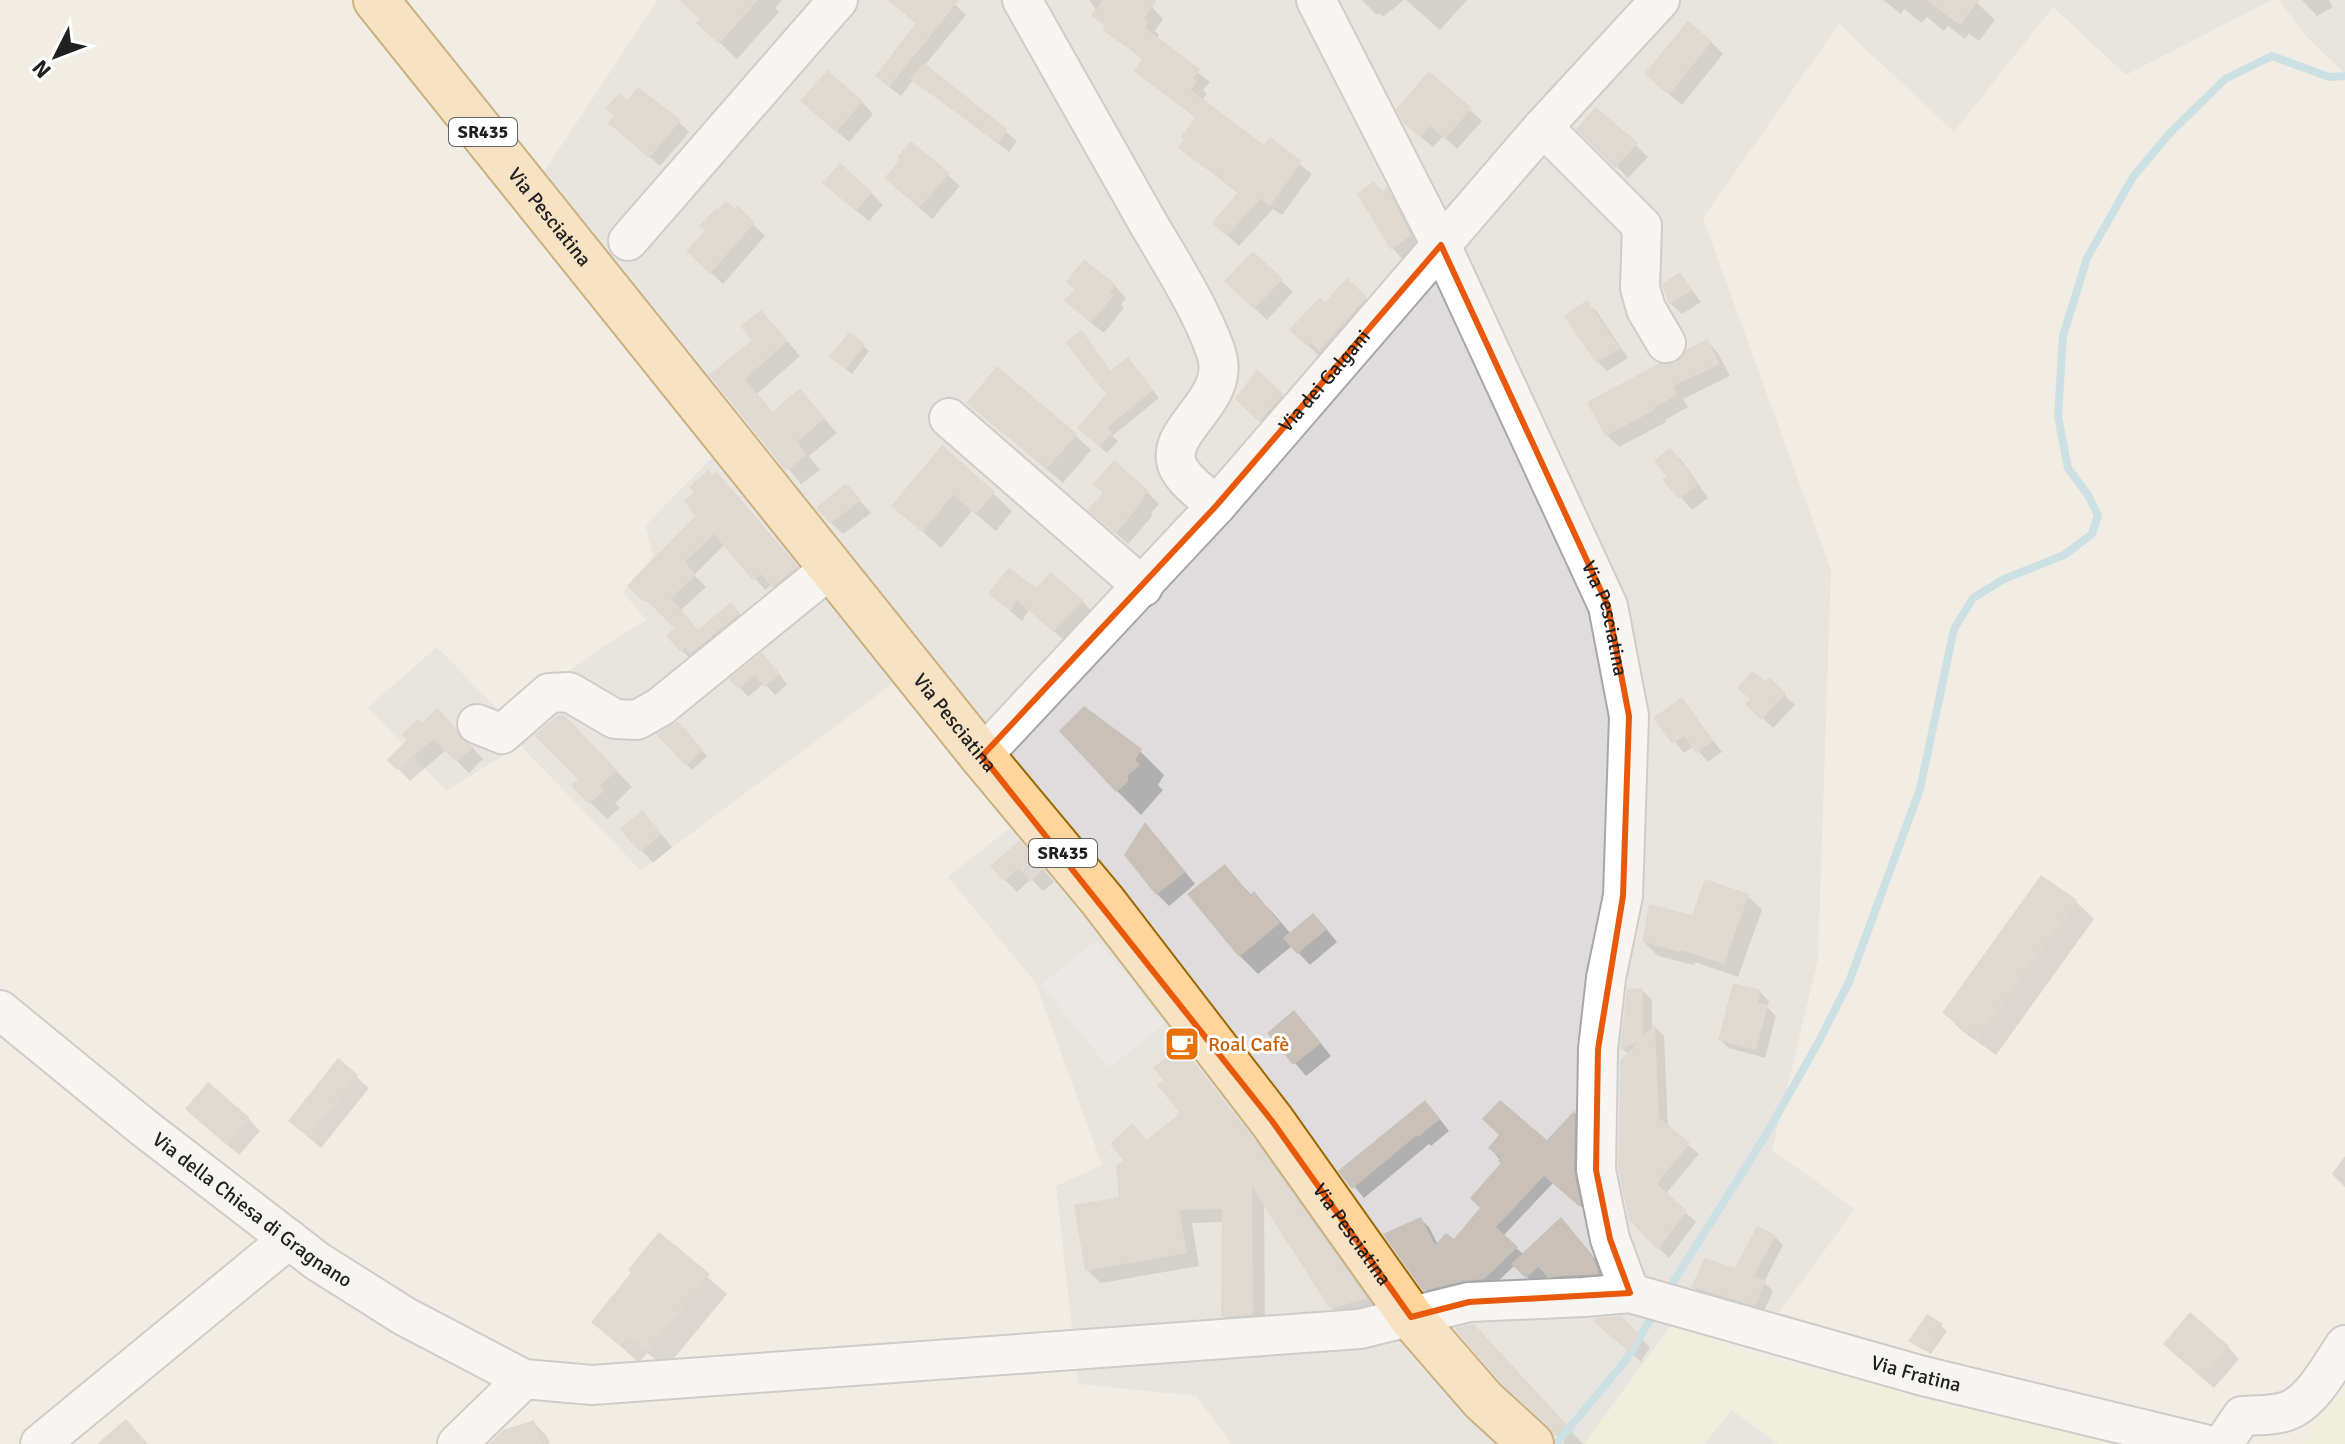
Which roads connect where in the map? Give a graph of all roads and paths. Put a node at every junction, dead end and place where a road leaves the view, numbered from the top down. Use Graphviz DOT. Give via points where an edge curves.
graph roads {
  1 [pos="376,0"];
  2 [pos="838,0"];
  3 [pos="1022,0"];
  4 [pos="1316,0"];
  5 [pos="1660,0"];
  6 [pos="1543,127"];
  7 [pos="628,241"];
  8 [pos="1441,245"];
  9 [pos="1666,343"];
  10 [pos="949,418"];
  11 [pos="1216,506"];
  12 [pos="831,568"];
  13 [pos="1143,587"];
  14 [pos="477,724"];
  15 [pos="982,756"];
  16 [pos="0,1010"];
  17 [pos="289,1239"];
  18 [pos="1651,1299"];
  19 [pos="1411,1317"];
  20 [pos="2345,1345"];
  21 [pos="524,1379"];
  22 [pos="40,1444"];
  23 [pos="457,1444"];
  24 [pos="1531,1444"];
  25 [pos="2204,1444"];
  26 [pos="2223,1444"];
  1 -- 12 [label="main road, Via Pesciatina / SR435"];
  2 -- 7 [label="street"];
  3 -- 11 [label="street" via="1188,293 1217,354 1213,394 1176,449 1178,467"];
  4 -- 8 [label="street, Via Pesciatina"];
  5 -- 6 [label="street, Via dei Galgani"];
  6 -- 8 [label="street, Via dei Galgani"];
  6 -- 9 [label="street" via="1642,226 1640,288"];
  8 -- 11 [label="street, Via dei Galgani"];
  8 -- 18 [label="street, Via Pesciatina" via="1608,606 1629,716 1623,896 1598,1049 1596,1170 1610,1239"];
  10 -- 13 [label="street"];
  11 -- 13 [label="street, Via dei Galgani"];
  12 -- 14 [label="street" via="637,720 615,719 569,692 549,693 502,734"];
  12 -- 15 [label="main road, Via Pesciatina / SR435"];
  13 -- 15 [label="street, Via dei Galgani"];
  15 -- 19 [label="main road, Via Pesciatina / SR435" via="1102,900 1272,1121"];
  16 -- 17 [label="street, Via della Chiesa di Gragnano"];
  17 -- 21 [label="street, Via della Chiesa di Gragnano" via="404,1316"];
  17 -- 22 [label="street"];
  18 -- 19 [label="street" via="1469,1302"];
  18 -- 25 [label="street, Via Fratina" via="1923,1376"];
  19 -- 21 [label="street" via="1360,1329 592,1385"];
  19 -- 24 [label="main road, Via Pesciatina / SR435" via="1483,1400"];
  20 -- 26 [label="street" via="2305,1400 2278,1413 2242,1416"];
  21 -- 23 [label="street"];
}
